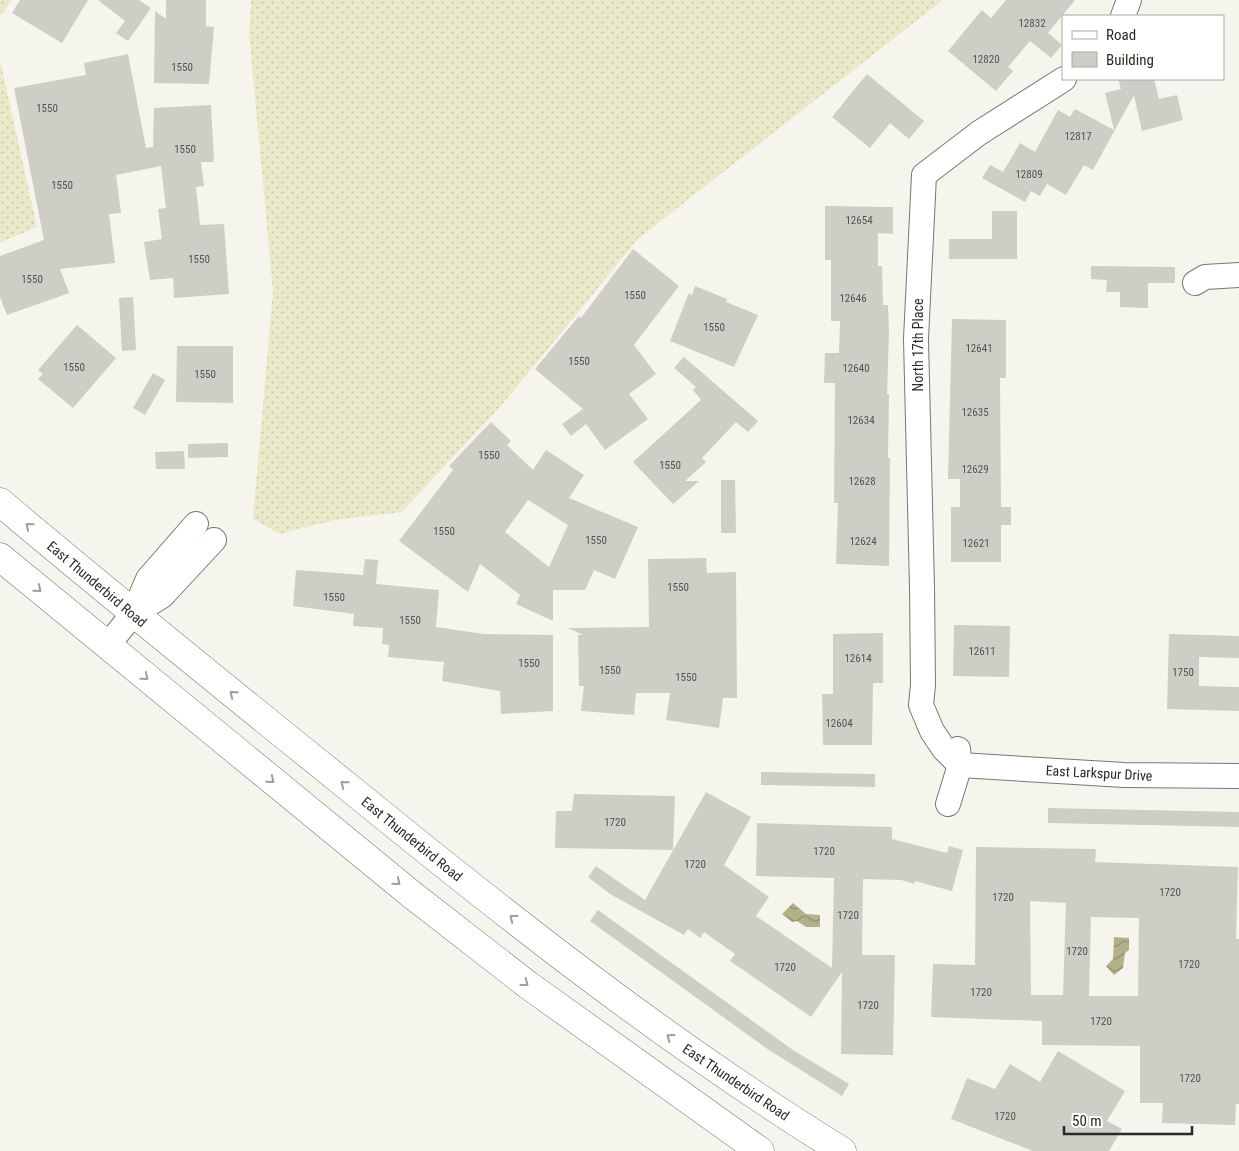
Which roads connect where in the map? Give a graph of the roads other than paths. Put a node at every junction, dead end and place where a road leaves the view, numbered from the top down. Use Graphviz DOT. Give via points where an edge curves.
graph roads {
  1 [pos="1129,0"];
  2 [pos="1123,15"];
  3 [pos="1062,80"];
  4 [pos="1239,275"];
  5 [pos="1195,283"];
  6 [pos="0,502"];
  7 [pos="196,524"];
  8 [pos="214,540"];
  9 [pos="0,557"];
  10 [pos="133,614"];
  11 [pos="107,646"];
  12 [pos="960,765"];
  13 [pos="1239,776"];
  14 [pos="948,804"];
  15 [pos="760,1151"];
  16 [pos="842,1151"];
  1 -- 2 [label="street"];
  3 -- 12 [label="street, North 17th Place" via="979,133 924,175 916,339 923,685 936,701 956,738"];
  4 -- 5 [label="street" via="1205,277"];
  10 -- 6 [label="main road, East Thunderbird Road, one-way"];
  7 -- 10 [label="street" via="148,579"];
  8 -- 10 [label="street" via="162,596"];
  9 -- 11 [label="main road, one-way"];
  10 -- 11 [label="street"];
  16 -- 10 [label="main road, East Thunderbird Road, one-way" via="771,1107 669,1036 555,951"];
  11 -- 15 [label="main road, one-way" via="528,986"];
  12 -- 13 [label="street, East Larkspur Drive" via="1124,775"];
  12 -- 14 [label="street"];
}
